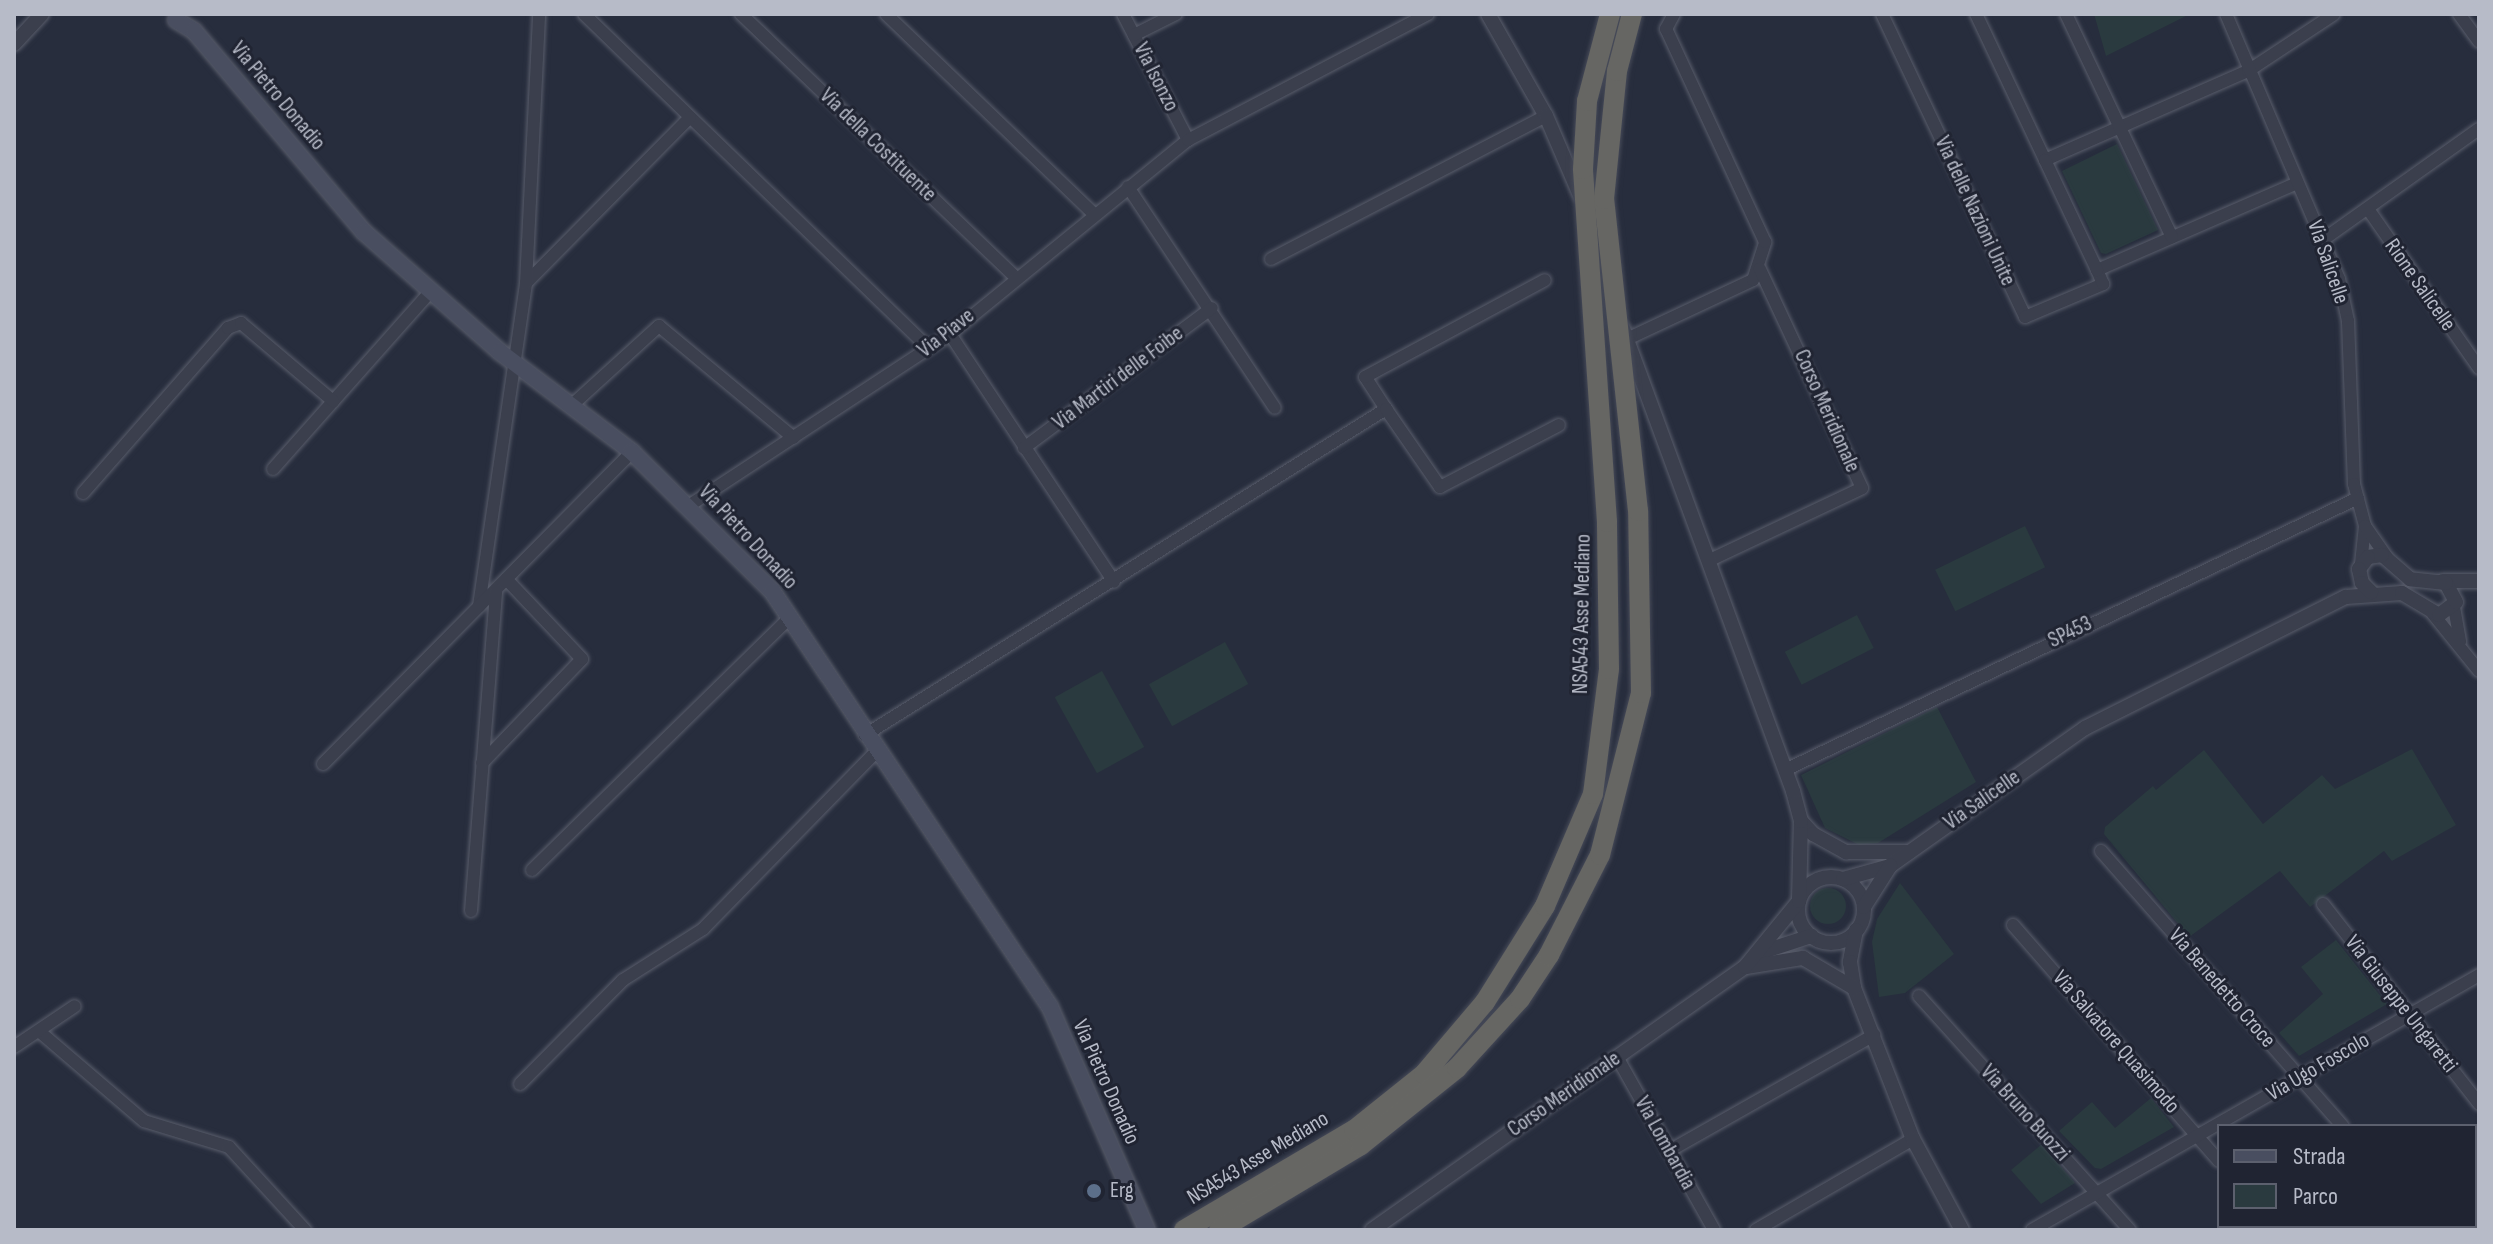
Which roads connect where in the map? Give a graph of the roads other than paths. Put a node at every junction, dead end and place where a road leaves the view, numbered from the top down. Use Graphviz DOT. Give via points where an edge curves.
graph roads {
  1 [pos="42,14"];
  2 [pos="539,14"];
  3 [pos="584,14"];
  4 [pos="741,14"];
  5 [pos="886,14"];
  6 [pos="1123,14"];
  7 [pos="1176,14"];
  8 [pos="1428,14"];
  9 [pos="1488,14"];
  10 [pos="1610,14"];
  11 [pos="1632,14"];
  12 [pos="1674,14"];
  13 [pos="1882,14"];
  14 [pos="1976,14"];
  15 [pos="2066,14"];
  16 [pos="2226,14"];
  17 [pos="2334,14"];
  18 [pos="2459,14"];
  19 [pos="180,16"];
  20 [pos="1134,35"];
  21 [pos="2479,42"];
  22 [pos="14,44"];
  23 [pos="2248,71"];
  24 [pos="1546,116"];
  25 [pos="690,117"];
  26 [pos="2119,126"];
  27 [pos="2479,129"];
  28 [pos="1188,140"];
  29 [pos="2045,160"];
  30 [pos="2297,183"];
  31 [pos="1128,187"];
  32 [pos="2368,209"];
  33 [pos="1094,214"];
  34 [pos="2172,237"];
  35 [pos="2324,239"];
  36 [pos="1271,259"];
  37 [pos="1760,269"];
  38 [pos="2097,270"];
  39 [pos="1015,277"];
  40 [pos="1545,280"];
  41 [pos="526,283"];
  42 [pos="431,291"];
  43 [pos="1212,308"];
  44 [pos="950,334"];
  45 [pos="1627,339"];
  46 [pos="929,348"];
  47 [pos="2477,362"];
  48 [pos="517,365"];
  49 [pos="333,401"];
  50 [pos="571,406"];
  51 [pos="1275,408"];
  52 [pos="1386,409"];
  53 [pos="1559,425"];
  54 [pos="794,438"];
  55 [pos="1024,448"];
  56 [pos="632,452"];
  57 [pos="273,469"];
  58 [pos="83,493"];
  59 [pos="2358,498"];
  60 [pos="690,505"];
  61 [pos="2365,526"];
  62 [pos="2387,558"];
  63 [pos="1710,560"];
  64 [pos="2360,567"];
  65 [pos="506,579"];
  66 [pos="2440,581"];
  67 [pos="2479,581"];
  68 [pos="1114,582"];
  69 [pos="496,590"];
  70 [pos="2371,592"];
  71 [pos="2332,604"];
  72 [pos="2455,604"];
  73 [pos="479,606"];
  74 [pos="2433,614"];
  75 [pos="790,617"];
  76 [pos="2463,647"];
  77 [pos="2479,671"];
  78 [pos="865,735"];
  79 [pos="876,752"];
  80 [pos="482,763"];
  81 [pos="323,764"];
  82 [pos="1785,770"];
  83 [pos="1801,821"];
  84 [pos="2101,851"];
  85 [pos="1910,852"];
  86 [pos="1890,866"];
  87 [pos="532,870"];
  88 [pos="1843,879"];
  89 [pos="1799,901"];
  90 [pos="2323,904"];
  91 [pos="1864,907"];
  92 [pos="471,911"];
  93 [pos="2013,925"];
  94 [pos="1856,930"];
  95 [pos="1811,936"];
  96 [pos="1750,961"];
  97 [pos="2479,975"];
  98 [pos="1854,988"];
  99 [pos="1919,996"];
  100 [pos="75,1006"];
  101 [pos="2408,1015"];
  102 [pos="40,1032"];
  103 [pos="1874,1035"];
  104 [pos="14,1047"];
  105 [pos="1617,1057"];
  106 [pos="2302,1077"];
  107 [pos="520,1084"];
  108 [pos="2479,1104"];
  109 [pos="2220,1124"];
  110 [pos="2341,1124"];
  111 [pos="2217,1126"];
  112 [pos="2199,1136"];
  113 [pos="1913,1139"];
  114 [pos="1669,1151"];
  115 [pos="2217,1158"];
  116 [pos="2099,1195"];
  117 [pos="305,1230"];
  118 [pos="1147,1230"];
  119 [pos="1184,1230"];
  120 [pos="1219,1230"];
  121 [pos="1372,1230"];
  122 [pos="1714,1230"];
  123 [pos="1756,1230"];
  124 [pos="1962,1230"];
  125 [pos="2032,1230"];
  126 [pos="2130,1230"];
  1 -- 22 [label="street"];
  2 -- 41 [label="street"];
  3 -- 25 [label="street"];
  4 -- 39 [label="street, Via della Costituente"];
  5 -- 33 [label="street"];
  6 -- 20 [label="street, Via Isonzo"];
  7 -- 20 [label="street"];
  8 -- 28 [label="street, Via Piave"];
  9 -- 24 [label="street"];
  10 -- 119 [label="highway, NSA543 Asse Mediano, bridge" via="1587,101 1583,169 1609,610 1609,669 1593,794 1545,906 1485,1002 1424,1074 1354,1130"];
  11 -- 120 [label="highway, NSA543 Asse Mediano, bridge" via="1617,71 1604,199 1638,511 1641,693 1600,855 1520,999 1457,1068 1361,1145"];
  12 -- 37 [label="street, Corso Meridionale" via="1666,29 1765,242"];
  13 -- 38 [label="street, Via delle Nazioni Unite" via="2025,317 2103,284"];
  14 -- 29 [label="street"];
  15 -- 26 [label="street"];
  16 -- 23 [label="street, Via Salicelle"];
  17 -- 23 [label="street"];
  18 -- 21 [label="street"];
  19 -- 42 [label="main road, Via Pietro Donadio" via="364,232"];
  20 -- 28 [label="street, Via Isonzo"];
  23 -- 26 [label="street"];
  23 -- 30 [label="street, Via Salicelle"];
  24 -- 36 [label="street"];
  24 -- 45 [label="street" via="1576,184"];
  25 -- 41 [label="street"];
  25 -- 46 [label="street"];
  26 -- 29 [label="street"];
  26 -- 34 [label="street"];
  27 -- 32 [label="street"];
  28 -- 31 [label="street, Via Piave"];
  29 -- 38 [label="street"];
  30 -- 34 [label="street"];
  30 -- 35 [label="street, Via Salicelle"];
  31 -- 33 [label="street, Via Piave"];
  31 -- 43 [label="street"];
  32 -- 35 [label="street"];
  32 -- 47 [label="street, Rione Salicelle"];
  33 -- 39 [label="street, Via Piave"];
  34 -- 38 [label="street"];
  35 -- 59 [label="street, Via Salicelle" via="2348,321"];
  37 -- 45 [label="street" via="1753,280"];
  37 -- 63 [label="street, Corso Meridionale" via="1862,488"];
  39 -- 44 [label="street, Via Piave"];
  40 -- 52 [label="street" via="1365,377"];
  41 -- 48 [label="street"];
  42 -- 48 [label="main road, Via Pietro Donadio"];
  42 -- 49 [label="street"];
  43 -- 51 [label="street"];
  43 -- 55 [label="street, Via Martiri delle Foibe"];
  44 -- 46 [label="street, Via Piave"];
  44 -- 55 [label="street"];
  45 -- 63 [label="street"];
  46 -- 54 [label="street, Via Piave"];
  48 -- 50 [label="main road, Via Pietro Donadio"];
  48 -- 73 [label="street"];
  49 -- 57 [label="street"];
  49 -- 58 [label="street" via="241,323 228,328"];
  50 -- 54 [label="street" via="659,326"];
  50 -- 56 [label="main road, Via Pietro Donadio"];
  52 -- 53 [label="street" via="1440,487"];
  52 -- 68 [label="street"];
  54 -- 60 [label="street, Via Piave"];
  55 -- 68 [label="street"];
  56 -- 60 [label="main road, Via Pietro Donadio"];
  56 -- 65 [label="street"];
  59 -- 61 [label="street, Via Salicelle"];
  59 -- 82 [label="street, SP453"];
  60 -- 75 [label="main road, Via Pietro Donadio"];
  61 -- 62 [label="street, Via Salicelle"];
  61 -- 64 [label="street, Via Salicelle"];
  62 -- 64 [label="street" via="2376,556"];
  62 -- 66 [label="street, Via Salicelle" via="2410,579"];
  63 -- 82 [label="street"];
  64 -- 70 [label="street"];
  64 -- 71 [label="street, Via Salicelle"];
  65 -- 69 [label="street"];
  65 -- 80 [label="street" via="582,659"];
  66 -- 67 [label="street"];
  66 -- 72 [label="street" via="2450,586"];
  67 -- 72 [label="street"];
  68 -- 78 [label="street"];
  69 -- 73 [label="street"];
  69 -- 80 [label="street"];
  70 -- 71 [label="street, Via Salicelle"];
  70 -- 74 [label="street, Via Salicelle" via="2410,595"];
  71 -- 85 [label="street, Via Salicelle" via="2085,728"];
  72 -- 74 [label="street"];
  72 -- 76 [label="street"];
  73 -- 81 [label="street"];
  74 -- 76 [label="street"];
  75 -- 78 [label="main road, Via Pietro Donadio"];
  75 -- 87 [label="street"];
  76 -- 77 [label="street"];
  78 -- 79 [label="main road, Via Pietro Donadio"];
  79 -- 107 [label="street" via="703,929 623,980"];
  79 -- 118 [label="main road, Via Pietro Donadio" via="1050,1007"];
  80 -- 92 [label="street"];
  82 -- 83 [label="street"];
  83 -- 85 [label="street" via="1846,852"];
  83 -- 89 [label="street"];
  84 -- 106 [label="street, Via Benedetto Croce"];
  85 -- 86 [label="street, Via Salicelle"];
  86 -- 88 [label="street"];
  86 -- 91 [label="street"];
  88 -- 89 [label="street" via="1816,880"];
  88 -- 91 [label="street" via="1858,890"];
  89 -- 95 [label="street" via="1800,923"];
  89 -- 96 [label="street"];
  90 -- 101 [label="street, Via Giuseppe Ungaretti"];
  91 -- 94 [label="street"];
  93 -- 112 [label="street, Via Salvatore Quasimodo"];
  94 -- 95 [label="street" via="1838,942"];
  94 -- 98 [label="street" via="1850,962"];
  95 -- 96 [label="street"];
  96 -- 98 [label="street" via="1803,958"];
  96 -- 105 [label="street, Corso Meridionale"];
  97 -- 101 [label="street, Via Ugo Foscolo"];
  98 -- 103 [label="street"];
  99 -- 116 [label="street, Via Bruno Buozzi"];
  100 -- 102 [label="street"];
  101 -- 106 [label="street, Via Ugo Foscolo"];
  101 -- 108 [label="street, Via Giuseppe Ungaretti"];
  102 -- 104 [label="street"];
  102 -- 117 [label="street" via="144,1121 229,1147"];
  103 -- 113 [label="street"];
  103 -- 114 [label="street"];
  105 -- 114 [label="street, Via Lombardia"];
  105 -- 121 [label="street, Corso Meridionale"];
  106 -- 109 [label="street, Via Ugo Foscolo"];
  106 -- 110 [label="street, Via Benedetto Croce"];
  111 -- 112 [label="street, Via Ugo Foscolo"];
  112 -- 115 [label="street, Via Salvatore Quasimodo"];
  112 -- 116 [label="street, Via Ugo Foscolo"];
  113 -- 123 [label="street"];
  113 -- 124 [label="street"];
  114 -- 122 [label="street, Via Lombardia"];
  116 -- 125 [label="street, Via Ugo Foscolo"];
  116 -- 126 [label="street, Via Bruno Buozzi"];
}
